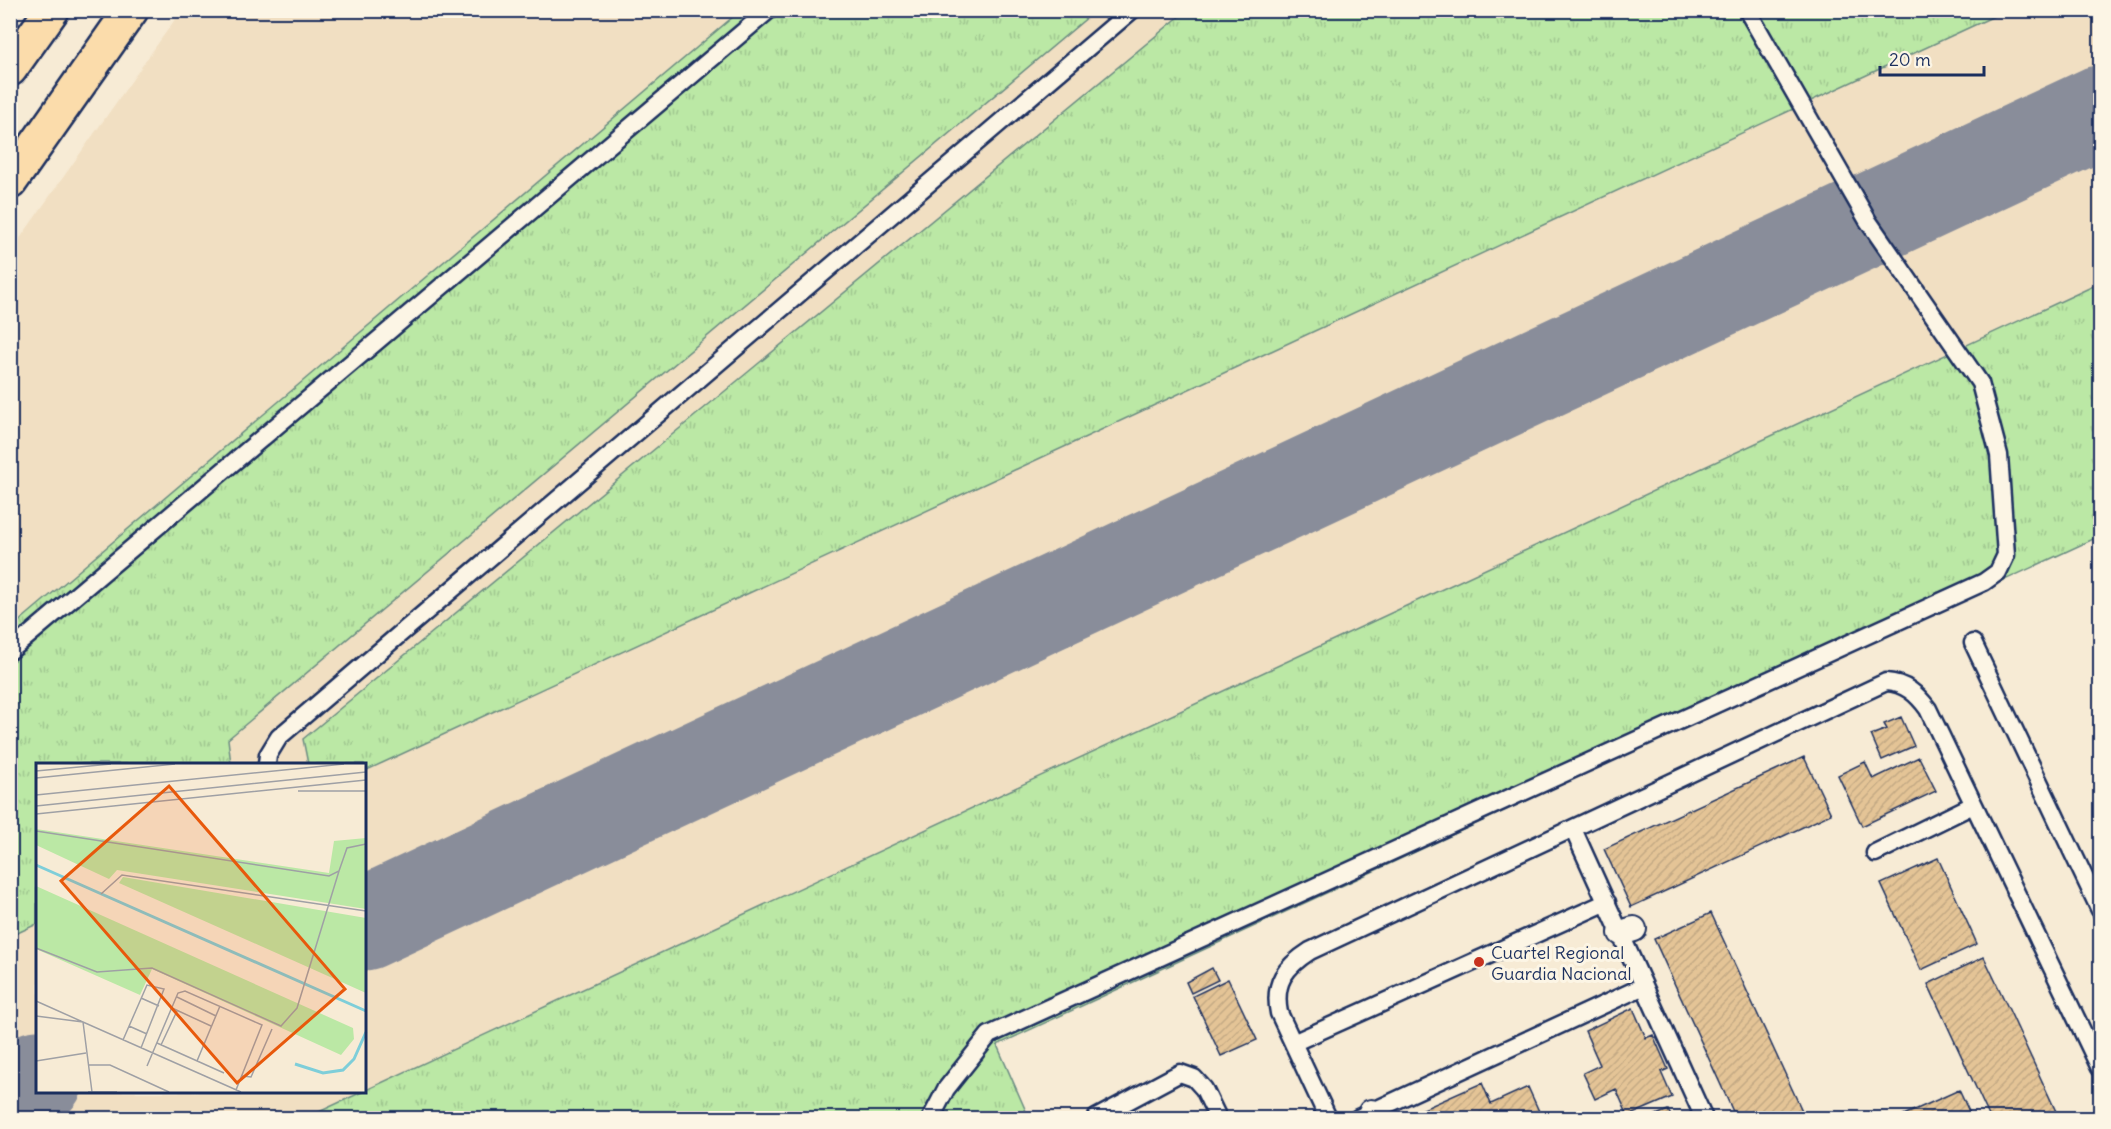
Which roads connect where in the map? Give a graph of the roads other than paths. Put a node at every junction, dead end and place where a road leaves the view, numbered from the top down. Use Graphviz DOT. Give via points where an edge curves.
graph roads {
  1 [pos="52,10"];
  2 [pos="131,10"];
  3 [pos="769,10"];
  4 [pos="1131,10"];
  5 [pos="1747,10"];
  6 [pos="10,69"];
  7 [pos="10,182"];
  8 [pos="1973,643"];
  9 [pos="10,651"];
  10 [pos="267,763"];
  11 [pos="1973,805"];
  12 [pos="1573,829"];
  13 [pos="1875,853"];
  14 [pos="1607,902"];
  15 [pos="2100,910"];
  16 [pos="1644,986"];
  17 [pos="1293,1043"];
  18 [pos="2099,1062"];
  19 [pos="1368,1116"];
  20 [pos="931,1119"];
  21 [pos="1096,1119"];
  22 [pos="1218,1119"];
  23 [pos="1328,1119"];
  24 [pos="1704,1119"];
  1 -- 6 [label="highway"];
  2 -- 7 [label="highway"];
  3 -- 9 [label="lane"];
  4 -- 10 [label="lane" via="279,737"];
  5 -- 20 [label="lane" via="1868,221 1980,383 1999,455 2006,555 1998,572 1984,582 989,1035 946,1089"];
  8 -- 15 [label="lane"];
  11 -- 12 [label="lane" via="1923,702 1897,682 1886,682"];
  11 -- 13 [label="lane"];
  11 -- 18 [label="lane"];
  12 -- 14 [label="lane"];
  12 -- 17 [label="lane" via="1299,958 1286,971 1277,993 1279,1013"];
  14 -- 16 [label="lane" via="1628,931"];
  14 -- 17 [label="lane"];
  16 -- 19 [label="lane"];
  16 -- 24 [label="lane"];
  17 -- 23 [label="lane"];
  21 -- 22 [label="lane" via="1180,1073 1194,1078 1204,1089"];
}
